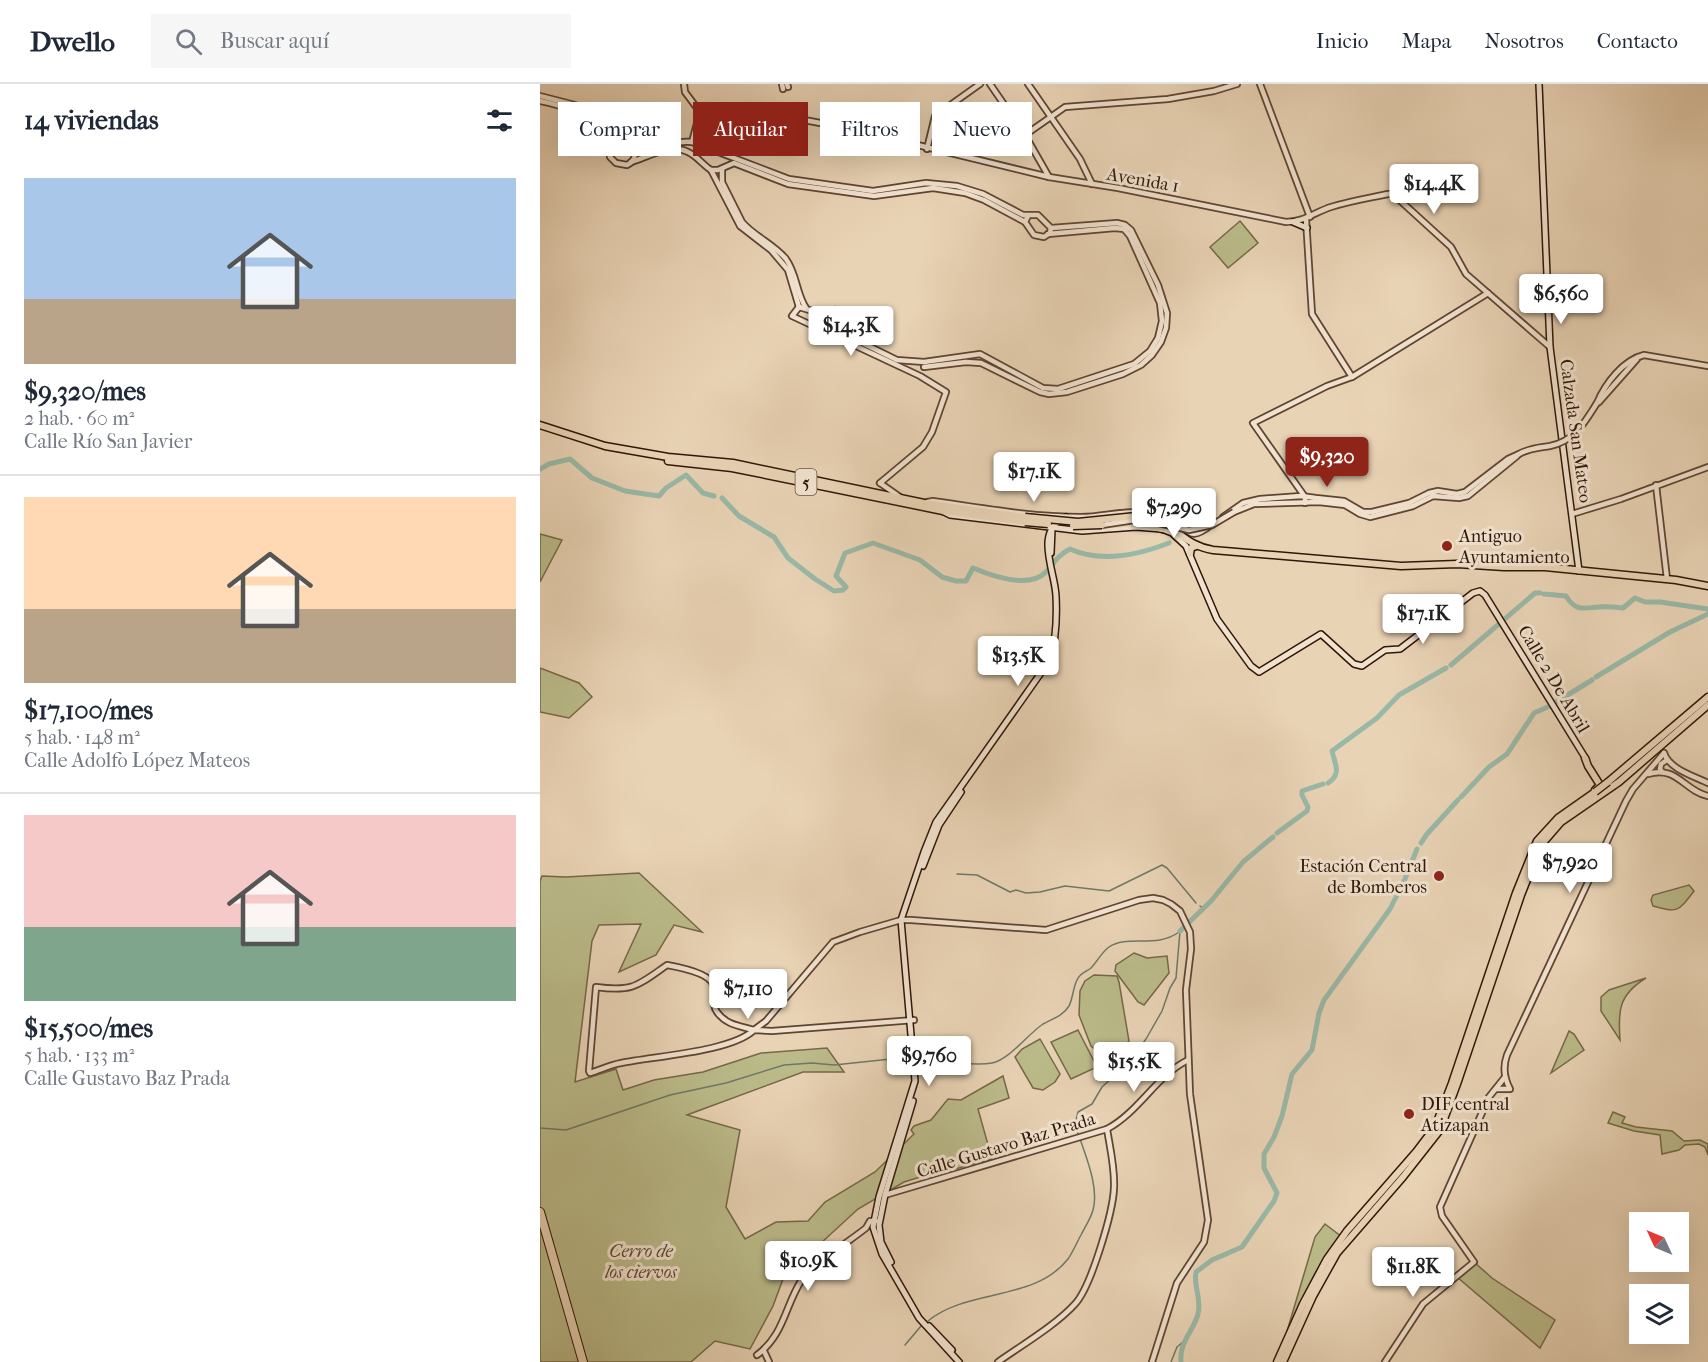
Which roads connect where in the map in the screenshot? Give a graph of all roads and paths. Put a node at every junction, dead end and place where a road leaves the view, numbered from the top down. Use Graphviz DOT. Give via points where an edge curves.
graph roads {
  1 [pos="684,84"];
  2 [pos="981,84"];
  3 [pos="990,84"];
  4 [pos="1028,84"];
  5 [pos="1237,84"];
  6 [pos="1260,84"];
  7 [pos="1539,84"];
  8 [pos="540,96"];
  9 [pos="540,101"];
  10 [pos="563,102"];
  11 [pos="1002,102"];
  12 [pos="693,103"];
  13 [pos="558,105"];
  14 [pos="1049,116"];
  15 [pos="808,121"];
  16 [pos="1032,129"];
  17 [pos="693,138"];
  18 [pos="681,142"];
  19 [pos="692,142"];
  20 [pos="1032,147"];
  21 [pos="927,149"];
  22 [pos="610,156"];
  23 [pos="634,156"];
  24 [pos="728,156"];
  25 [pos="631,162"];
  26 [pos="724,167"];
  27 [pos="711,170"];
  28 [pos="1049,177"];
  29 [pos="807,184"];
  30 [pos="1092,184"];
  31 [pos="937,186"];
  32 [pos="1028,216"];
  33 [pos="1308,218"];
  34 [pos="1025,222"];
  35 [pos="1293,222"];
  36 [pos="1051,228"];
  37 [pos="1092,228"];
  38 [pos="1307,228"];
  39 [pos="1048,234"];
  40 [pos="774,246"];
  41 [pos="782,262"];
  42 [pos="1488,293"];
  43 [pos="799,307"];
  44 [pos="806,308"];
  45 [pos="835,310"];
  46 [pos="827,322"];
  47 [pos="1550,347"];
  48 [pos="976,354"];
  49 [pos="988,359"];
  50 [pos="976,362"];
  51 [pos="924,364"];
  52 [pos="986,365"];
  53 [pos="1708,366"];
  54 [pos="920,376"];
  55 [pos="1352,377"];
  56 [pos="540,427"];
  57 [pos="1708,467"];
  58 [pos="880,483"];
  59 [pos="1656,485"];
  60 [pos="882,496"];
  61 [pos="902,498"];
  62 [pos="1305,500"];
  63 [pos="1572,514"];
  64 [pos="1044,515"];
  65 [pos="1142,515"];
  66 [pos="1066,517"];
  67 [pos="1082,517"];
  68 [pos="1027,520"];
  69 [pos="1102,525"];
  70 [pos="1037,526"];
  71 [pos="1175,526"];
  72 [pos="1052,528"];
  73 [pos="1162,529"];
  74 [pos="1082,531"];
  75 [pos="1185,532"];
  76 [pos="1049,536"];
  77 [pos="1196,546"];
  78 [pos="1190,554"];
  79 [pos="1052,566"];
  80 [pos="1577,569"];
  81 [pos="1667,579"];
  82 [pos="1708,586"];
  83 [pos="1708,697"];
  84 [pos="1708,705"];
  85 [pos="1651,755"];
  86 [pos="1585,758"];
  87 [pos="1667,760"];
  88 [pos="1626,772"];
  89 [pos="1662,772"];
  90 [pos="1646,775"];
  91 [pos="1605,783"];
  92 [pos="1708,783"];
  93 [pos="1708,796"];
  94 [pos="1571,807"];
  95 [pos="1518,894"];
  96 [pos="903,920"];
  97 [pos="912,1020"];
  98 [pos="754,1030"];
  99 [pos="1188,1060"];
  100 [pos="1505,1077"];
  101 [pos="1496,1089"];
  102 [pos="1107,1129"];
  103 [pos="882,1196"];
  104 [pos="540,1212"];
  105 [pos="874,1220"];
  106 [pos="879,1225"];
  107 [pos="540,1228"];
  108 [pos="866,1228"];
  109 [pos="877,1234"];
  110 [pos="1329,1261"];
  111 [pos="764,1350"];
  112 [pos="757,1356"];
  113 [pos="580,1362"];
  114 [pos="769,1362"];
  115 [pos="959,1362"];
  116 [pos="964,1362"];
  117 [pos="998,1362"];
  118 [pos="1152,1362"];
  119 [pos="1277,1362"];
  120 [pos="1283,1362"];
  121 [pos="1385,1362"];
  1 -- 12 [label="street"];
  2 -- 21 [label="street" via="935,116"];
  3 -- 11 [label="street"];
  4 -- 14 [label="street"];
  5 -- 14 [label="street" via="1168,99 1065,107"];
  6 -- 33 [label="street"];
  7 -- 47 [label="main road, Calzada San Mateo"];
  8 -- 10 [label="street"];
  9 -- 13 [label="street"];
  14 -- 16 [label="street"];
  14 -- 30 [label="street" via="1080,159"];
  15 -- 21 [label="street, Avenida 1"];
  17 -- 19 [label="street"];
  18 -- 19 [label="street"];
  20 -- 28 [label="street"];
  21 -- 28 [label="street, Avenida 1"];
  22 -- 25 [label="street" via="623,165"];
  23 -- 25 [label="street"];
  24 -- 26 [label="street"];
  24 -- 29 [label="street"];
  25 -- 27 [label="street" via="679,149"];
  26 -- 27 [label="street"];
  26 -- 29 [label="street" via="738,164 781,182"];
  26 -- 40 [label="street" via="722,182 742,222"];
  27 -- 41 [label="street" via="740,226"];
  28 -- 30 [label="street, Avenida 1"];
  29 -- 31 [label="street" via="874,196"];
  30 -- 35 [label="street, Avenida 1"];
  31 -- 32 [label="street" via="975,191"];
  31 -- 34 [label="street" via="975,196"];
  32 -- 34 [label="street"];
  32 -- 36 [label="street" via="1038,215"];
  33 -- 35 [label="street, Avenida 1"];
  33 -- 38 [label="street"];
  33 -- 42 [label="street, Avenida 1" via="1328,208 1393,194 1450,247 1466,273"];
  34 -- 39 [label="street" via="1037,237"];
  35 -- 38 [label="main road"];
  36 -- 37 [label="street"];
  36 -- 39 [label="street"];
  37 -- 39 [label="street"];
  37 -- 49 [label="street" via="1119,228 1130,236 1162,309 1161,331 1150,351 1128,367 1058,389 1043,388"];
  37 -- 52 [label="street" via="1121,224 1134,235 1166,306 1166,328 1156,349 1135,369 1058,394 1040,392"];
  38 -- 55 [label="street" via="1312,314"];
  40 -- 41 [label="street"];
  40 -- 44 [label="street" via="791,267"];
  41 -- 43 [label="street" via="792,279"];
  42 -- 47 [label="street, Avenida 1"];
  42 -- 55 [label="street"];
  43 -- 44 [label="street"];
  43 -- 54 [label="street" via="792,316"];
  44 -- 46 [label="street"];
  45 -- 46 [label="street"];
  46 -- 51 [label="street" via="897,360"];
  47 -- 63 [label="main road, Calzada San Mateo"];
  48 -- 49 [label="street"];
  48 -- 50 [label="street"];
  48 -- 51 [label="street"];
  49 -- 52 [label="street"];
  50 -- 51 [label="street"];
  50 -- 52 [label="street"];
  51 -- 54 [label="street"];
  53 -- 62 [label="street, bridge" via="1639,357 1567,440 1530,448 1467,496 1433,495 1413,506 1375,516 1364,516 1345,505"];
  54 -- 58 [label="street" via="946,392 932,432 923,447"];
  55 -- 62 [label="street" via="1253,423"];
  56 -- 60 [label="main road, 5" via="668,459 733,463"];
  57 -- 59 [label="street"];
  58 -- 60 [label="street"];
  58 -- 61 [label="street"];
  59 -- 63 [label="street"];
  59 -- 81 [label="street"];
  60 -- 61 [label="main road, 5"];
  60 -- 68 [label="main road, 5" via="943,511"];
  61 -- 68 [label="main road, 5"];
  62 -- 69 [label="street, bridge" via="1254,504 1212,525 1189,530 1141,519"];
  62 -- 75 [label="street" via="1250,501 1202,532"];
  63 -- 80 [label="main road, Calzada San Mateo"];
  64 -- 66 [label="street"];
  64 -- 68 [label="street"];
  64 -- 72 [label="main road"];
  65 -- 67 [label="street"];
  65 -- 68 [label="main road, 5, bridge" via="1078,522"];
  65 -- 71 [label="street"];
  65 -- 71 [label="main road, 5"];
  66 -- 67 [label="street"];
  66 -- 72 [label="main road" via="1056,521"];
  67 -- 74 [label="main road" via="1077,524"];
  68 -- 69 [label="main road, 5, bridge"];
  68 -- 70 [label="main road"];
  69 -- 73 [label="main road, bridge" via="1148,524"];
  70 -- 72 [label="main road"];
  70 -- 76 [label="main road"];
  71 -- 75 [label="main road"];
  71 -- 77 [label="main road, 5"];
  72 -- 74 [label="main road"];
  72 -- 76 [label="main road"];
  72 -- 79 [label="main road"];
  73 -- 74 [label="main road"];
  73 -- 78 [label="main road" via="1181,539"];
  76 -- 79 [label="main road"];
  77 -- 78 [label="main road"];
  77 -- 80 [label="main road" via="1360,564"];
  78 -- 86 [label="main road, Calle 2 De Abril" via="1217,619 1259,672 1321,634 1354,664 1362,666 1385,651 1400,649 1480,591"];
  79 -- 96 [label="main road" via="1060,604 1054,660 939,825"];
  80 -- 81 [label="main road"];
  81 -- 82 [label="main road"];
  83 -- 91 [label="main road"];
  84 -- 85 [label="main road"];
  85 -- 88 [label="main road"];
  85 -- 95 [label="main road" via="1550,833"];
  86 -- 91 [label="main road, Calle 2 De Abril"];
  86 -- 94 [label="main road" via="1600,786"];
  87 -- 89 [label="street" via="1661,764"];
  87 -- 90 [label="street" via="1664,753"];
  87 -- 92 [label="street"];
  89 -- 90 [label="street"];
  89 -- 93 [label="street" via="1680,778"];
  90 -- 100 [label="street" via="1628,796 1507,1054"];
  91 -- 94 [label="main road, bridge"];
  94 -- 95 [label="main road" via="1537,841"];
  95 -- 110 [label="main road" via="1434,1138"];
  96 -- 97 [label="main road"];
  96 -- 98 [label="street" via="833,942"];
  96 -- 99 [label="street" via="1046,930 1139,900 1153,898 1172,904 1180,911 1191,939 1186,990"];
  97 -- 98 [label="street"];
  97 -- 103 [label="main road" via="915,1081"];
  98 -- 98 [label="street" via="729,1023 720,1016 714,1007 713,986 708,978 667,965 633,988 596,987 590,1073 619,1063 711,1048"];
  99 -- 102 [label="street, Calle Gustavo Baz Prada" via="1176,1067 1133,1111"];
  99 -- 118 [label="street" via="1208,1226 1202,1246 1177,1283"];
  100 -- 101 [label="street"];
  100 -- 101 [label="street" via="1510,1089"];
  101 -- 121 [label="street" via="1489,1096 1440,1207 1446,1223 1474,1262 1423,1304"];
  102 -- 103 [label="street, Calle Gustavo Baz Prada"];
  102 -- 117 [label="street" via="1114,1190 1085,1290 1067,1312"];
  103 -- 105 [label="main road"];
  103 -- 106 [label="main road"];
  104 -- 113 [label="highway"];
  105 -- 106 [label="street"];
  105 -- 108 [label="street"];
  105 -- 109 [label="main road"];
  106 -- 109 [label="main road"];
  107 -- 113 [label="highway"];
  108 -- 109 [label="street" via="870,1235"];
  108 -- 111 [label="street" via="802,1280 785,1318"];
  109 -- 115 [label="main road" via="882,1254 919,1318"];
  109 -- 116 [label="main road" via="921,1316"];
  110 -- 119 [label="main road" via="1303,1304"];
  110 -- 120 [label="main road"];
  111 -- 112 [label="street"];
  111 -- 114 [label="street"];
}
